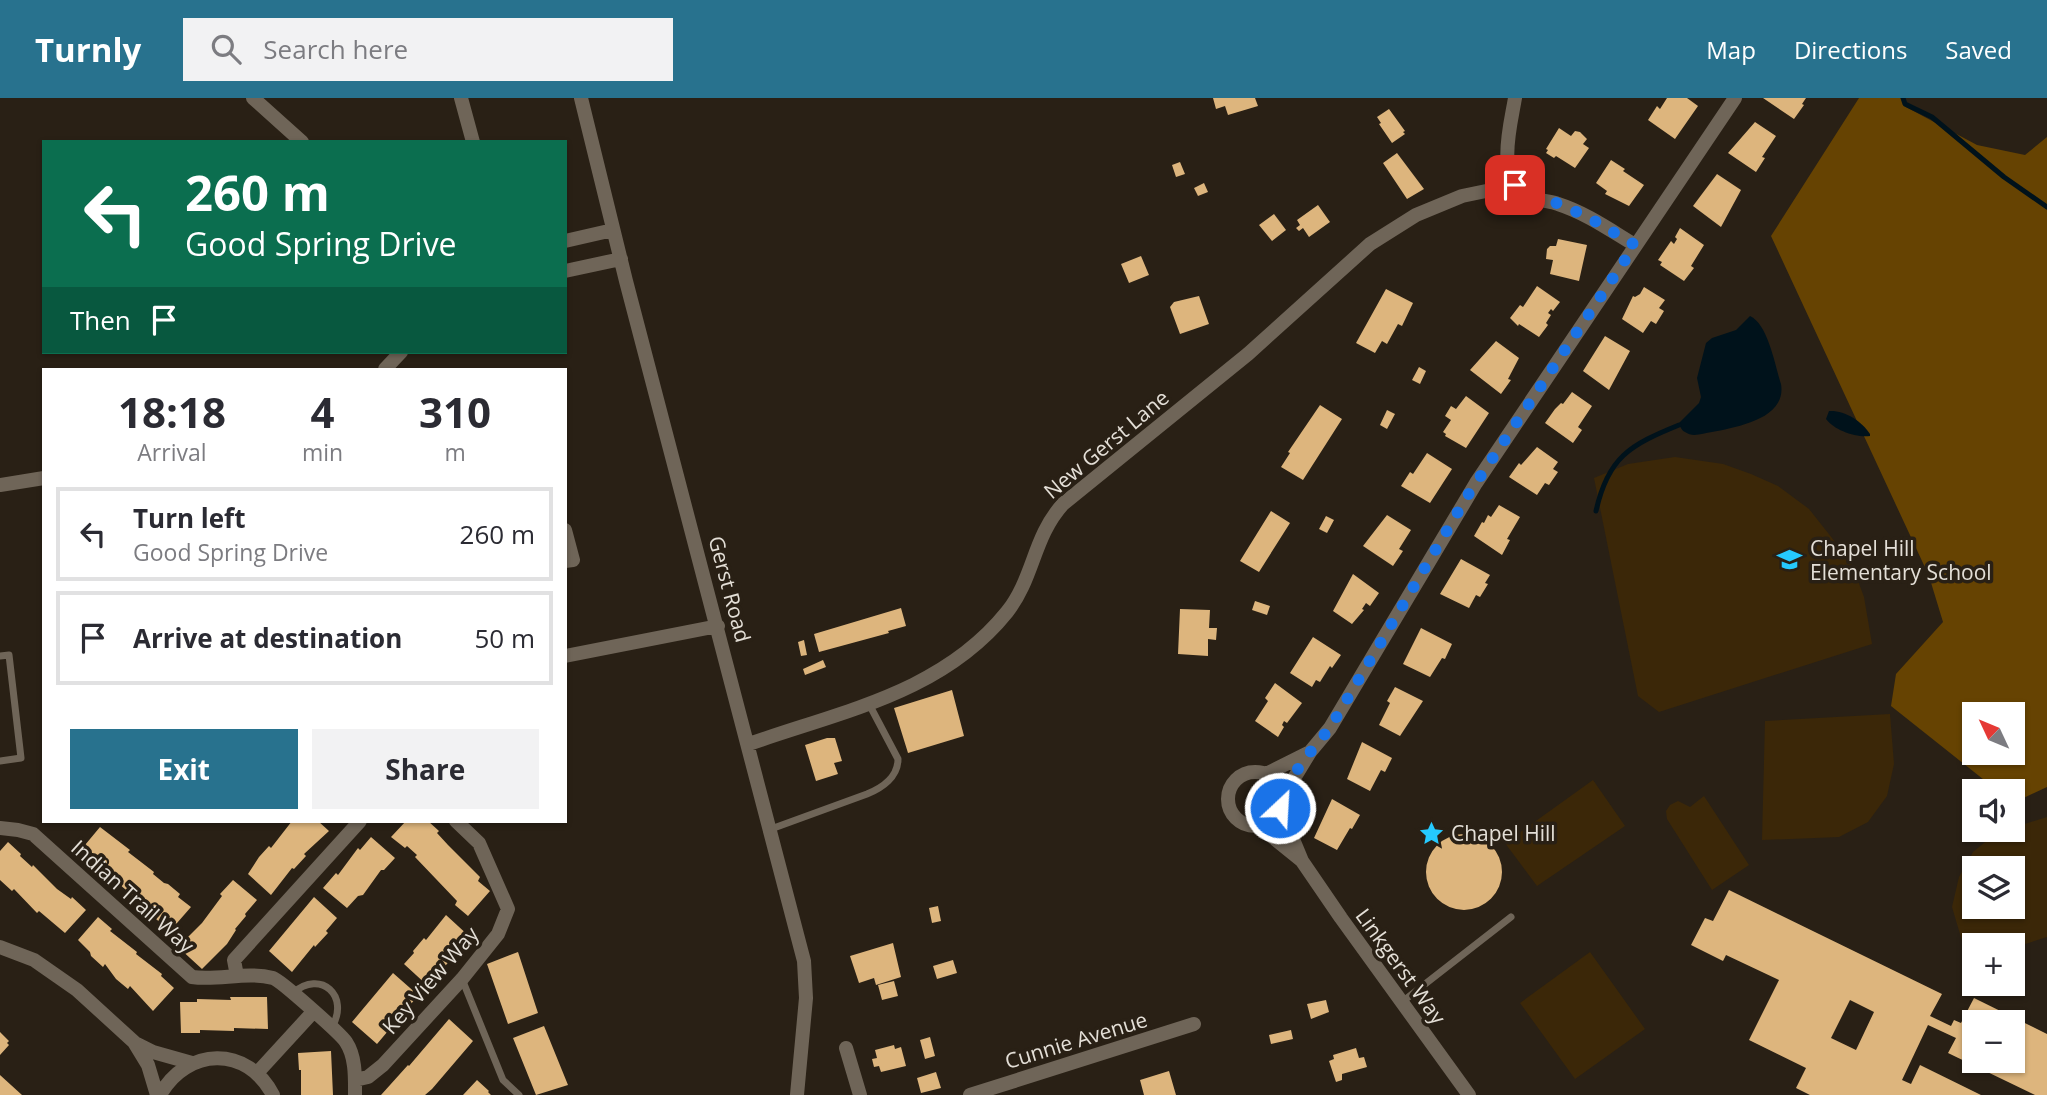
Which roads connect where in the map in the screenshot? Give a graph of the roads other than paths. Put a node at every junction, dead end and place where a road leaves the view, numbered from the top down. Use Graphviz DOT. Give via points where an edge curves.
graph roads {
  1 [pos="253,98"];
  2 [pos="461,98"];
  3 [pos="581,98"];
  4 [pos="1515,98"];
  5 [pos="1735,98"];
  6 [pos="300,140"];
  7 [pos="472,140"];
  8 [pos="1515,185"];
  9 [pos="613,230"];
  10 [pos="567,241"];
  11 [pos="1635,245"];
  12 [pos="621,259"];
  13 [pos="567,271"];
  14 [pos="399,354"];
  15 [pos="386,368"];
  16 [pos="42,478"];
  17 [pos="0,485"];
  18 [pos="567,538"];
  19 [pos="567,561"];
  20 [pos="718,626"];
  21 [pos="0,656"];
  22 [pos="567,656"];
  23 [pos="869,704"];
  24 [pos="749,744"];
  25 [pos="1310,752"];
  26 [pos="0,761"];
  27 [pos="1266,774"];
  28 [pos="1281,803"];
  29 [pos="358,823"];
  30 [pos="458,823"];
  31 [pos="1259,826"];
  32 [pos="0,828"];
  33 [pos="771,829"];
  34 [pos="1302,861"];
  35 [pos="1511,917"];
  36 [pos="0,947"];
  37 [pos="237,976"];
  38 [pos="462,979"];
  39 [pos="293,993"];
  40 [pos="1401,1002"];
  41 [pos="313,1012"];
  42 [pos="1194,1024"];
  43 [pos="331,1028"];
  44 [pos="134,1042"];
  45 [pos="846,1048"];
  46 [pos="192,1063"];
  47 [pos="257,1073"];
  48 [pos="355,1088"];
  49 [pos="159,1095"];
  50 [pos="273,1095"];
  51 [pos="519,1095"];
  52 [pos="797,1095"];
  53 [pos="860,1095"];
  54 [pos="970,1095"];
  55 [pos="1469,1095"];
  1 -- 6 [label="street"];
  2 -- 7 [label="street"];
  3 -- 9 [label="street, Gerst Road"];
  4 -- 8 [label="street" via="1507,150"];
  5 -- 11 [label="street"];
  8 -- 11 [label="street" via="1532,198 1588,217"];
  8 -- 23 [label="street, New Gerst Lane" via="1462,196 1416,215 1370,244 1248,354 1063,504 1042,531 1019,594 976,643 920,684"];
  9 -- 10 [label="street"];
  9 -- 12 [label="street, Gerst Road"];
  11 -- 25 [label="street" via="1476,483 1330,728"];
  12 -- 13 [label="street"];
  12 -- 20 [label="street, Gerst Road"];
  14 -- 15 [label="street"];
  16 -- 17 [label="street"];
  18 -- 19 [label="street" via="573,560"];
  20 -- 22 [label="street"];
  20 -- 24 [label="street, Gerst Road"];
  21 -- 26 [label="lane" via="9,655 21,758"];
  23 -- 24 [label="street, New Gerst Lane"];
  23 -- 33 [label="lane" via="898,759 894,775 879,789"];
  24 -- 33 [label="street, Gerst Road"];
  25 -- 27 [label="street"];
  25 -- 28 [label="street"];
  27 -- 28 [label="street" via="1277,784"];
  27 -- 31 [label="street" via="1241,775 1228,796 1236,819"];
  28 -- 31 [label="street" via="1272,820"];
  28 -- 34 [label="street, Linkgerst Way"];
  29 -- 37 [label="street" via="234,960"];
  30 -- 38 [label="street, Key View Way" via="480,843 508,909 498,934"];
  31 -- 34 [label="street, Linkgerst Way"];
  32 -- 37 [label="street, Indian Trail Way" via="33,834 192,977"];
  33 -- 52 [label="street, Gerst Road" via="804,961 806,998"];
  34 -- 40 [label="street, Linkgerst Way"];
  35 -- 40 [label="lane"];
  36 -- 44 [label="street" via="34,960 77,990"];
  37 -- 39 [label="street, Indian Trail Way" via="274,978"];
  38 -- 48 [label="street, Key View Way" via="383,1065"];
  38 -- 51 [label="lane" via="503,1080"];
  39 -- 41 [label="street, Indian Trail Way"];
  39 -- 43 [label="lane" via="310,983 328,988 338,1004"];
  40 -- 55 [label="street, Linkgerst Way"];
  41 -- 43 [label="street, Indian Trail Way"];
  41 -- 47 [label="street"];
  42 -- 54 [label="street, Cunnie Avenue"];
  43 -- 48 [label="street, Indian Trail Way" via="346,1042"];
  44 -- 46 [label="street"];
  44 -- 49 [label="street"];
  45 -- 53 [label="street"];
  46 -- 47 [label="street" via="226,1059"];
  46 -- 49 [label="street"];
  47 -- 50 [label="street"];
}
